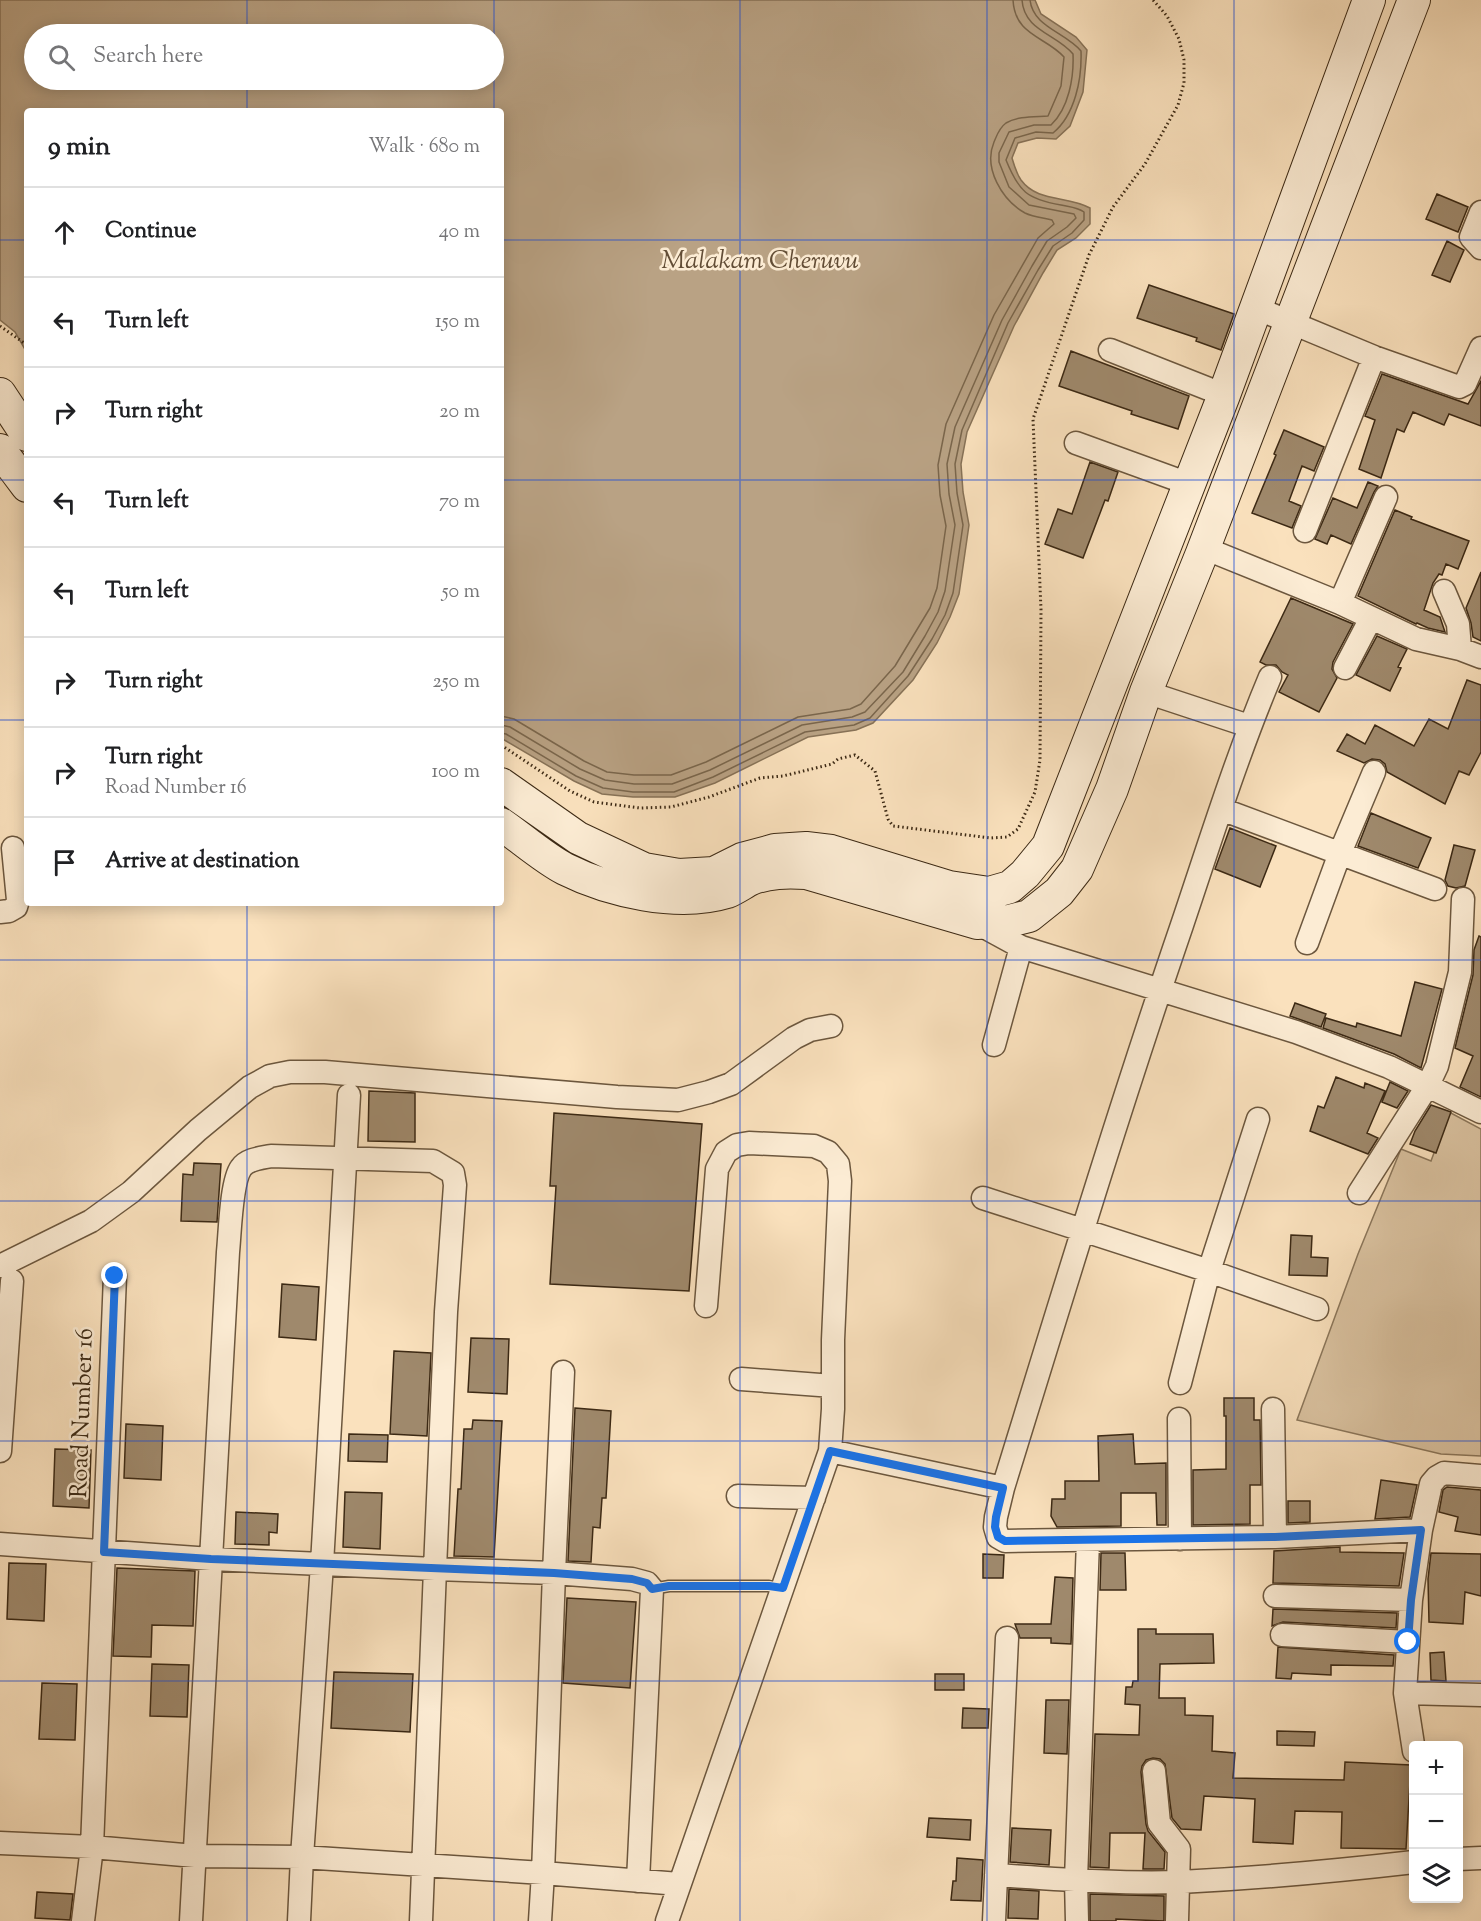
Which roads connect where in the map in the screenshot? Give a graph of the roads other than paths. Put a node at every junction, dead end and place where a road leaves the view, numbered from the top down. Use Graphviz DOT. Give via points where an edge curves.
graph roads {
  1 [pos="1369,0"];
  2 [pos="1414,0"];
  3 [pos="1481,212"];
  4 [pos="1481,248"];
  5 [pos="1256,308"];
  6 [pos="1291,322"];
  7 [pos="1481,348"];
  8 [pos="1110,350"];
  9 [pos="1374,357"];
  10 [pos="0,394"];
  11 [pos="1224,396"];
  12 [pos="24,430"];
  13 [pos="1077,443"];
  14 [pos="0,450"];
  15 [pos="24,482"];
  16 [pos="1189,484"];
  17 [pos="1386,497"];
  18 [pos="1305,531"];
  19 [pos="1204,548"];
  20 [pos="1444,591"];
  21 [pos="1340,603"];
  22 [pos="1371,618"];
  23 [pos="1460,649"];
  24 [pos="1481,657"];
  25 [pos="1345,668"];
  26 [pos="1270,677"];
  27 [pos="1146,692"];
  28 [pos="1249,726"];
  29 [pos="1374,772"];
  30 [pos="504,786"];
  31 [pos="1221,809"];
  32 [pos="504,826"];
  33 [pos="13,848"];
  34 [pos="1340,853"];
  35 [pos="806,860"];
  36 [pos="678,886"];
  37 [pos="1435,889"];
  38 [pos="1463,900"];
  39 [pos="0,912"];
  40 [pos="977,923"];
  41 [pos="1307,942"];
  42 [pos="1021,947"];
  43 [pos="1160,989"];
  44 [pos="831,1026"];
  45 [pos="994,1045"];
  46 [pos="1428,1085"];
  47 [pos="349,1095"];
  48 [pos="1481,1112"];
  49 [pos="1258,1119"];
  50 [pos="346,1158"];
  51 [pos="1359,1193"];
  52 [pos="983,1198"];
  53 [pos="1082,1230"];
  54 [pos="1209,1271"];
  55 [pos="6,1273"];
  56 [pos="115,1276"];
  57 [pos="706,1306"];
  58 [pos="1317,1309"];
  59 [pos="563,1372"];
  60 [pos="741,1379"];
  61 [pos="1180,1383"];
  62 [pos="833,1386"];
  63 [pos="1273,1409"];
  64 [pos="1179,1419"];
  65 [pos="0,1451"];
  66 [pos="830,1451"];
  67 [pos="1481,1476"];
  68 [pos="1003,1488"];
  69 [pos="738,1496"];
  70 [pos="814,1498"];
  71 [pos="1421,1530"];
  72 [pos="1275,1537"];
  73 [pos="1180,1539"];
  74 [pos="1088,1540"];
  75 [pos="0,1544"];
  76 [pos="104,1552"];
  77 [pos="211,1559"];
  78 [pos="322,1564"];
  79 [pos="435,1569"];
  80 [pos="554,1573"];
  81 [pos="783,1588"];
  82 [pos="652,1589"];
  83 [pos="1275,1596"];
  84 [pos="1411,1600"];
  85 [pos="1282,1635"];
  86 [pos="1007,1638"];
  87 [pos="1408,1642"];
  88 [pos="1405,1693"];
  89 [pos="1481,1695"];
  90 [pos="1412,1741"];
  91 [pos="1154,1771"];
  92 [pos="0,1843"];
  93 [pos="92,1847"];
  94 [pos="195,1856"];
  95 [pos="302,1857"];
  96 [pos="1481,1858"];
  97 [pos="1463,1859"];
  98 [pos="1409,1862"];
  99 [pos="422,1865"];
  100 [pos="543,1874"];
  101 [pos="996,1875"];
  102 [pos="1076,1880"];
  103 [pos="638,1881"];
  104 [pos="1179,1882"];
  105 [pos="679,1884"];
  106 [pos="84,1921"];
  107 [pos="191,1921"];
  108 [pos="299,1921"];
  109 [pos="421,1921"];
  110 [pos="540,1921"];
  111 [pos="667,1921"];
  112 [pos="994,1921"];
  113 [pos="1077,1921"];
  114 [pos="1177,1921"];
  1 -- 5 [label="street"];
  2 -- 6 [label="street"];
  3 -- 4 [label="street" via="1471,237"];
  5 -- 6 [label="street"];
  5 -- 11 [label="street"];
  6 -- 9 [label="street"];
  6 -- 19 [label="street"];
  7 -- 9 [label="street" via="1465,384 1459,387"];
  8 -- 11 [label="street"];
  9 -- 18 [label="street"];
  10 -- 12 [label="street"];
  11 -- 16 [label="street"];
  13 -- 16 [label="street"];
  14 -- 15 [label="street"];
  16 -- 35 [label="street" via="1048,846 1025,874 1010,886 989,894 831,851"];
  17 -- 21 [label="street"];
  19 -- 21 [label="street"];
  19 -- 27 [label="street"];
  20 -- 23 [label="street" via="1458,624"];
  21 -- 22 [label="street"];
  22 -- 23 [label="street" via="1416,639"];
  22 -- 25 [label="street"];
  23 -- 24 [label="street"];
  26 -- 28 [label="street"];
  27 -- 28 [label="street"];
  27 -- 40 [label="street" via="1112,789 1077,869 1059,892 1029,916"];
  28 -- 31 [label="street"];
  29 -- 34 [label="street"];
  30 -- 36 [label="street" via="578,837"];
  31 -- 34 [label="street"];
  31 -- 43 [label="street"];
  32 -- 36 [label="street" via="563,869 613,888 659,898"];
  33 -- 39 [label="street" via="18,900 16,907"];
  34 -- 37 [label="street"];
  34 -- 41 [label="street"];
  35 -- 36 [label="street" via="781,872 753,878 727,892 702,896"];
  35 -- 40 [label="street"];
  38 -- 46 [label="street" via="1460,972 1437,1066"];
  40 -- 42 [label="street"];
  42 -- 43 [label="street"];
  42 -- 45 [label="street"];
  43 -- 46 [label="street" via="1296,1032"];
  43 -- 53 [label="street"];
  44 -- 55 [label="street" via="794,1038 731,1084 678,1100 325,1072 270,1076 250,1087 198,1130 131,1192"];
  46 -- 48 [label="street"];
  46 -- 51 [label="street"];
  47 -- 50 [label="street"];
  49 -- 54 [label="street"];
  50 -- 77 [label="street" via="271,1156 254,1159 241,1167 235,1186 228,1252"];
  50 -- 78 [label="street"];
  50 -- 79 [label="street" via="434,1161 453,1173"];
  52 -- 53 [label="street"];
  53 -- 54 [label="street"];
  53 -- 68 [label="street"];
  54 -- 58 [label="street"];
  54 -- 61 [label="street"];
  55 -- 65 [label="street"];
  56 -- 76 [label="street, Road Number 16"];
  57 -- 62 [label="street" via="717,1169 726,1152 749,1143 814,1146 828,1152 838,1164 840,1180"];
  59 -- 80 [label="street"];
  60 -- 62 [label="street"];
  62 -- 66 [label="street"];
  63 -- 72 [label="street"];
  64 -- 73 [label="street"];
  66 -- 68 [label="street"];
  66 -- 70 [label="street"];
  67 -- 71 [label="street" via="1444,1473 1437,1477 1431,1484"];
  68 -- 74 [label="street" via="996,1517 998,1537 1005,1541"];
  69 -- 70 [label="street"];
  70 -- 81 [label="street"];
  71 -- 72 [label="street"];
  71 -- 84 [label="street"];
  72 -- 73 [label="street"];
  73 -- 74 [label="street"];
  74 -- 102 [label="street"];
  75 -- 76 [label="street"];
  76 -- 77 [label="street"];
  76 -- 93 [label="street, Road Number 16"];
  77 -- 78 [label="street"];
  77 -- 94 [label="street"];
  78 -- 79 [label="street"];
  78 -- 95 [label="street"];
  79 -- 80 [label="street"];
  79 -- 99 [label="street"];
  80 -- 82 [label="street" via="632,1579 647,1583"];
  80 -- 100 [label="street"];
  81 -- 82 [label="lane"];
  81 -- 105 [label="street"];
  82 -- 103 [label="street"];
  83 -- 84 [label="street"];
  84 -- 87 [label="street"];
  85 -- 87 [label="street"];
  86 -- 101 [label="street"];
  87 -- 88 [label="street"];
  88 -- 89 [label="street"];
  88 -- 90 [label="street"];
  91 -- 104 [label="street" via="1158,1823 1179,1849"];
  92 -- 93 [label="street"];
  93 -- 94 [label="street"];
  93 -- 106 [label="street, Road Number 16"];
  94 -- 95 [label="street"];
  94 -- 107 [label="street"];
  95 -- 99 [label="street"];
  95 -- 108 [label="street"];
  96 -- 97 [label="street"];
  98 -- 104 [label="street"];
  99 -- 100 [label="street"];
  99 -- 109 [label="street"];
  100 -- 103 [label="street"];
  100 -- 110 [label="street"];
  101 -- 102 [label="street"];
  101 -- 112 [label="street"];
  102 -- 104 [label="street"];
  102 -- 113 [label="street"];
  103 -- 105 [label="street"];
  104 -- 114 [label="street"];
  105 -- 111 [label="street"];
}
